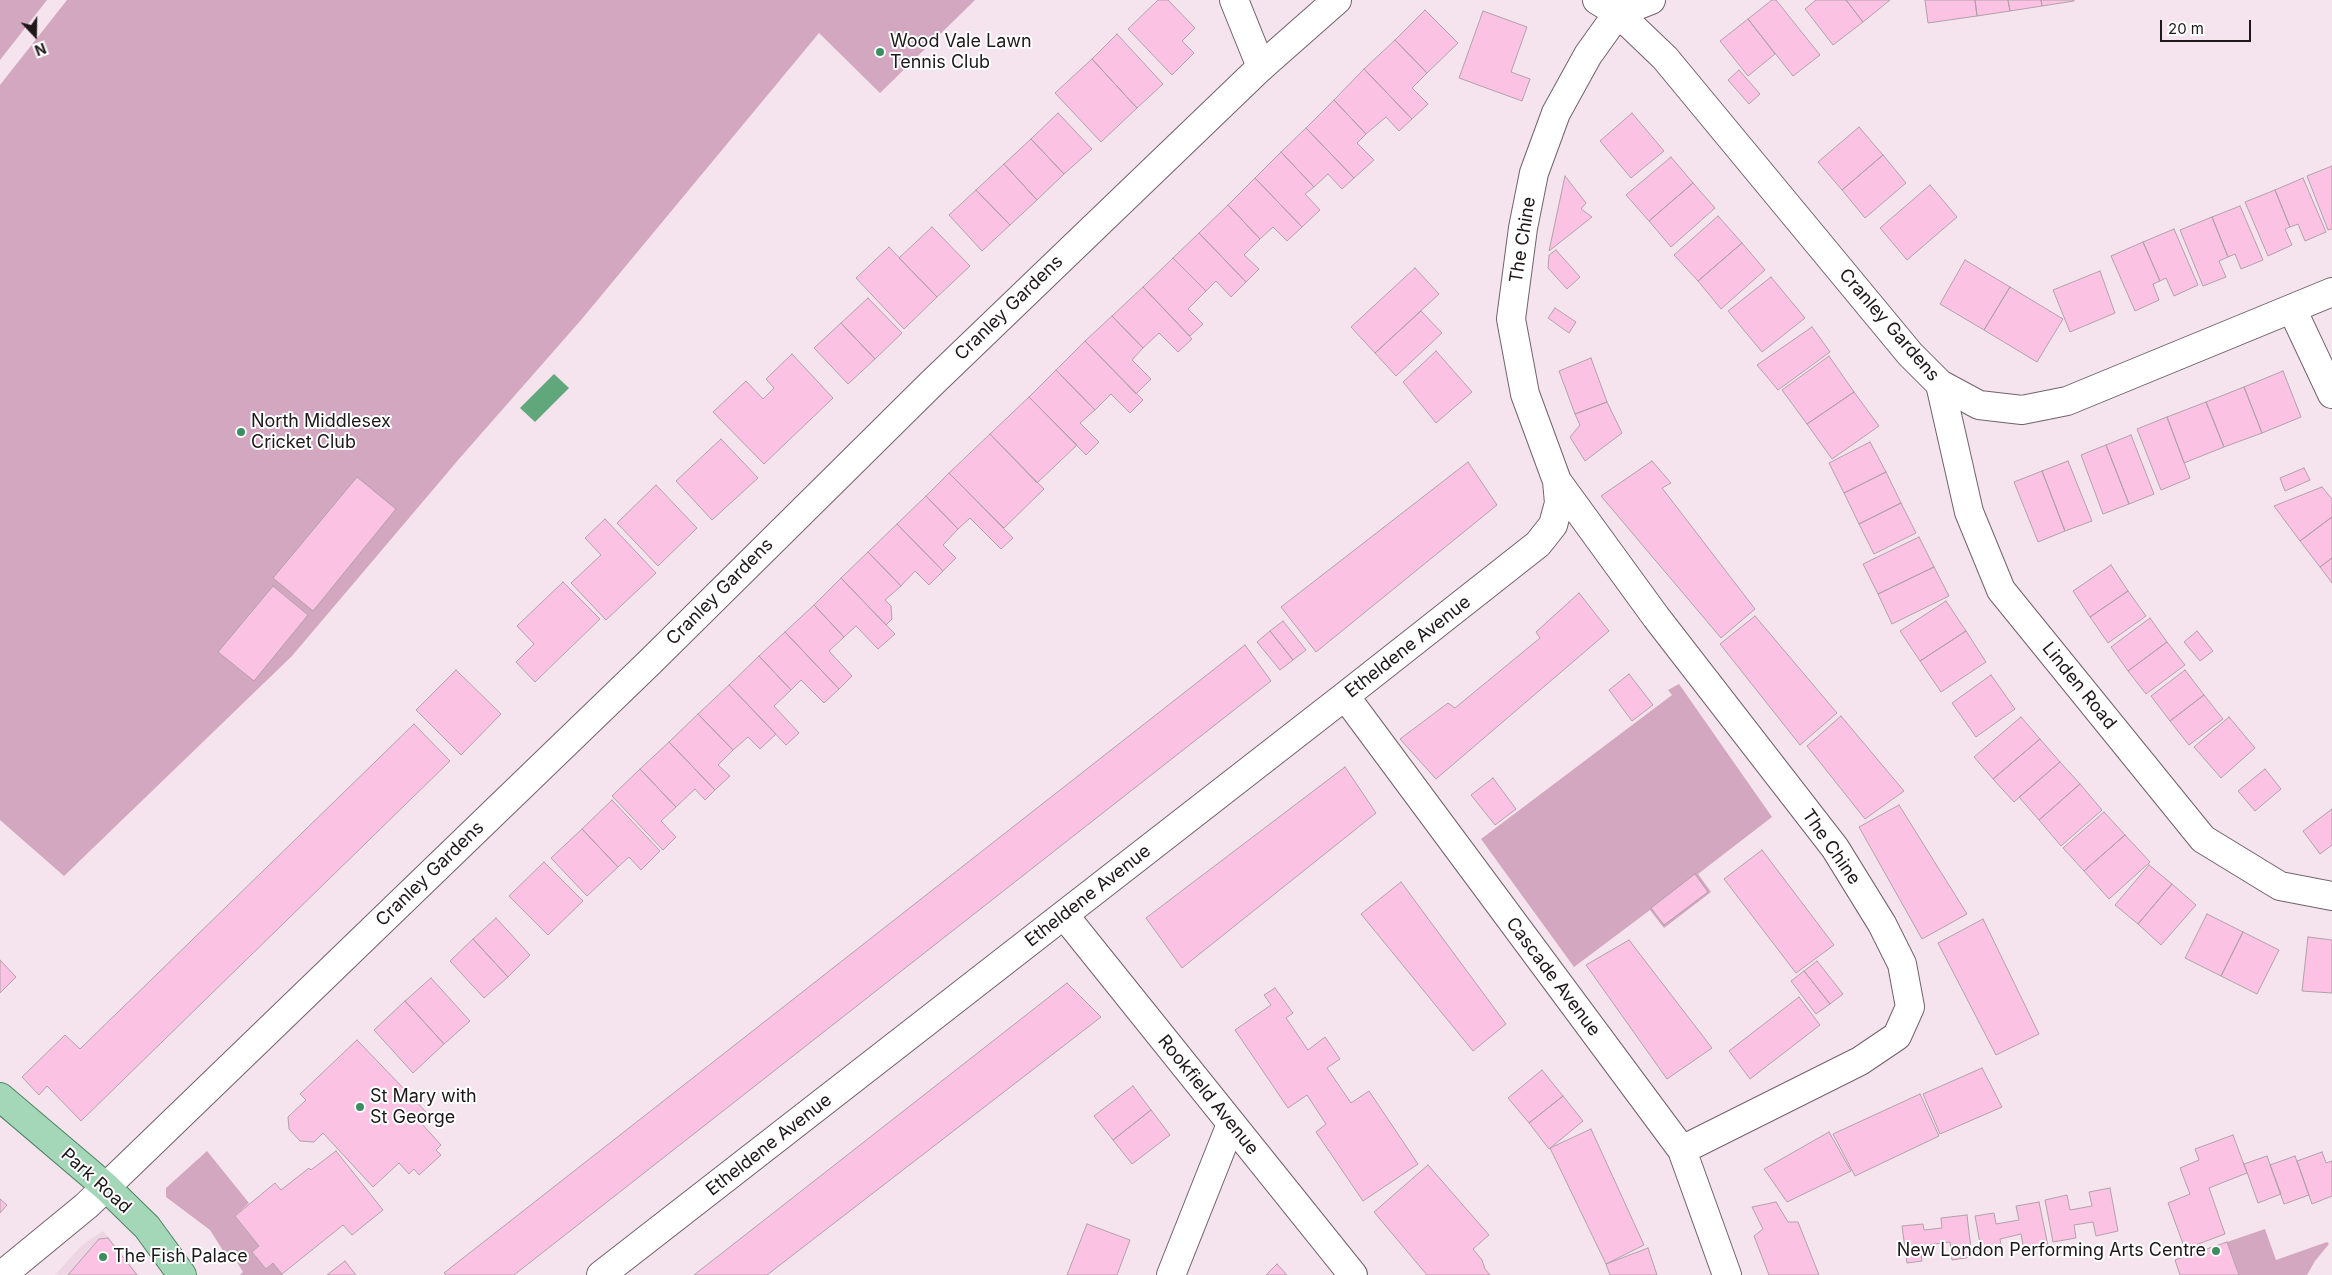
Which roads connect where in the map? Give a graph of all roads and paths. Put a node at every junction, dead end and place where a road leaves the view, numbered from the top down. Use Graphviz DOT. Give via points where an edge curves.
graph roads {
  1 [pos="1234,0"];
  2 [pos="1338,0"];
  3 [pos="1651,0"];
  4 [pos="1612,4"];
  5 [pos="1261,67"];
  6 [pos="2332,292"];
  7 [pos="2292,308"];
  8 [pos="1940,384"];
  9 [pos="2332,394"];
  10 [pos="1558,492"];
  11 [pos="1345,696"];
  12 [pos="2332,896"];
  13 [pos="1064,915"];
  14 [pos="0,1097"];
  15 [pos="1231,1124"];
  16 [pos="1682,1150"];
  17 [pos="106,1187"];
  18 [pos="2,1275"];
  19 [pos="182,1275"];
  20 [pos="601,1275"];
  21 [pos="1171,1275"];
  22 [pos="1353,1275"];
  23 [pos="1727,1275"];
  1 -- 5 [label="street"];
  2 -- 5 [label="street, Cranley Gardens"];
  3 -- 4 [label="street"];
  4 -- 8 [label="street, Cranley Gardens" via="1665,58 1910,354"];
  4 -- 10 [label="street, The Chine" via="1556,113 1534,173 1511,319 1525,394"];
  5 -- 17 [label="street, Cranley Gardens"];
  6 -- 7 [label="street, Cranley Gardens"];
  7 -- 8 [label="street, Cranley Gardens" via="2067,401 2022,410 1980,405"];
  7 -- 9 [label="street"];
  8 -- 12 [label="street, Linden Road" via="1969,512 2001,590 2203,839 2280,886"];
  10 -- 11 [label="street, Etheldene Avenue" via="1553,525 1538,544"];
  10 -- 16 [label="street, The Chine" via="1835,848 1882,924 1902,964 1910,1007 1897,1036 1860,1061"];
  11 -- 13 [label="street, Etheldene Avenue"];
  11 -- 16 [label="street, Cascade Avenue"];
  13 -- 15 [label="street, Rookfield Avenue"];
  13 -- 20 [label="street, Etheldene Avenue"];
  14 -- 17 [label="main road, Park Road"];
  15 -- 21 [label="street"];
  15 -- 22 [label="street, Rookfield Avenue"];
  16 -- 23 [label="street, Cascade Avenue"];
  17 -- 18 [label="street, Cranley Gardens"];
  17 -- 19 [label="main road, Park Road" via="146,1227"];
}
